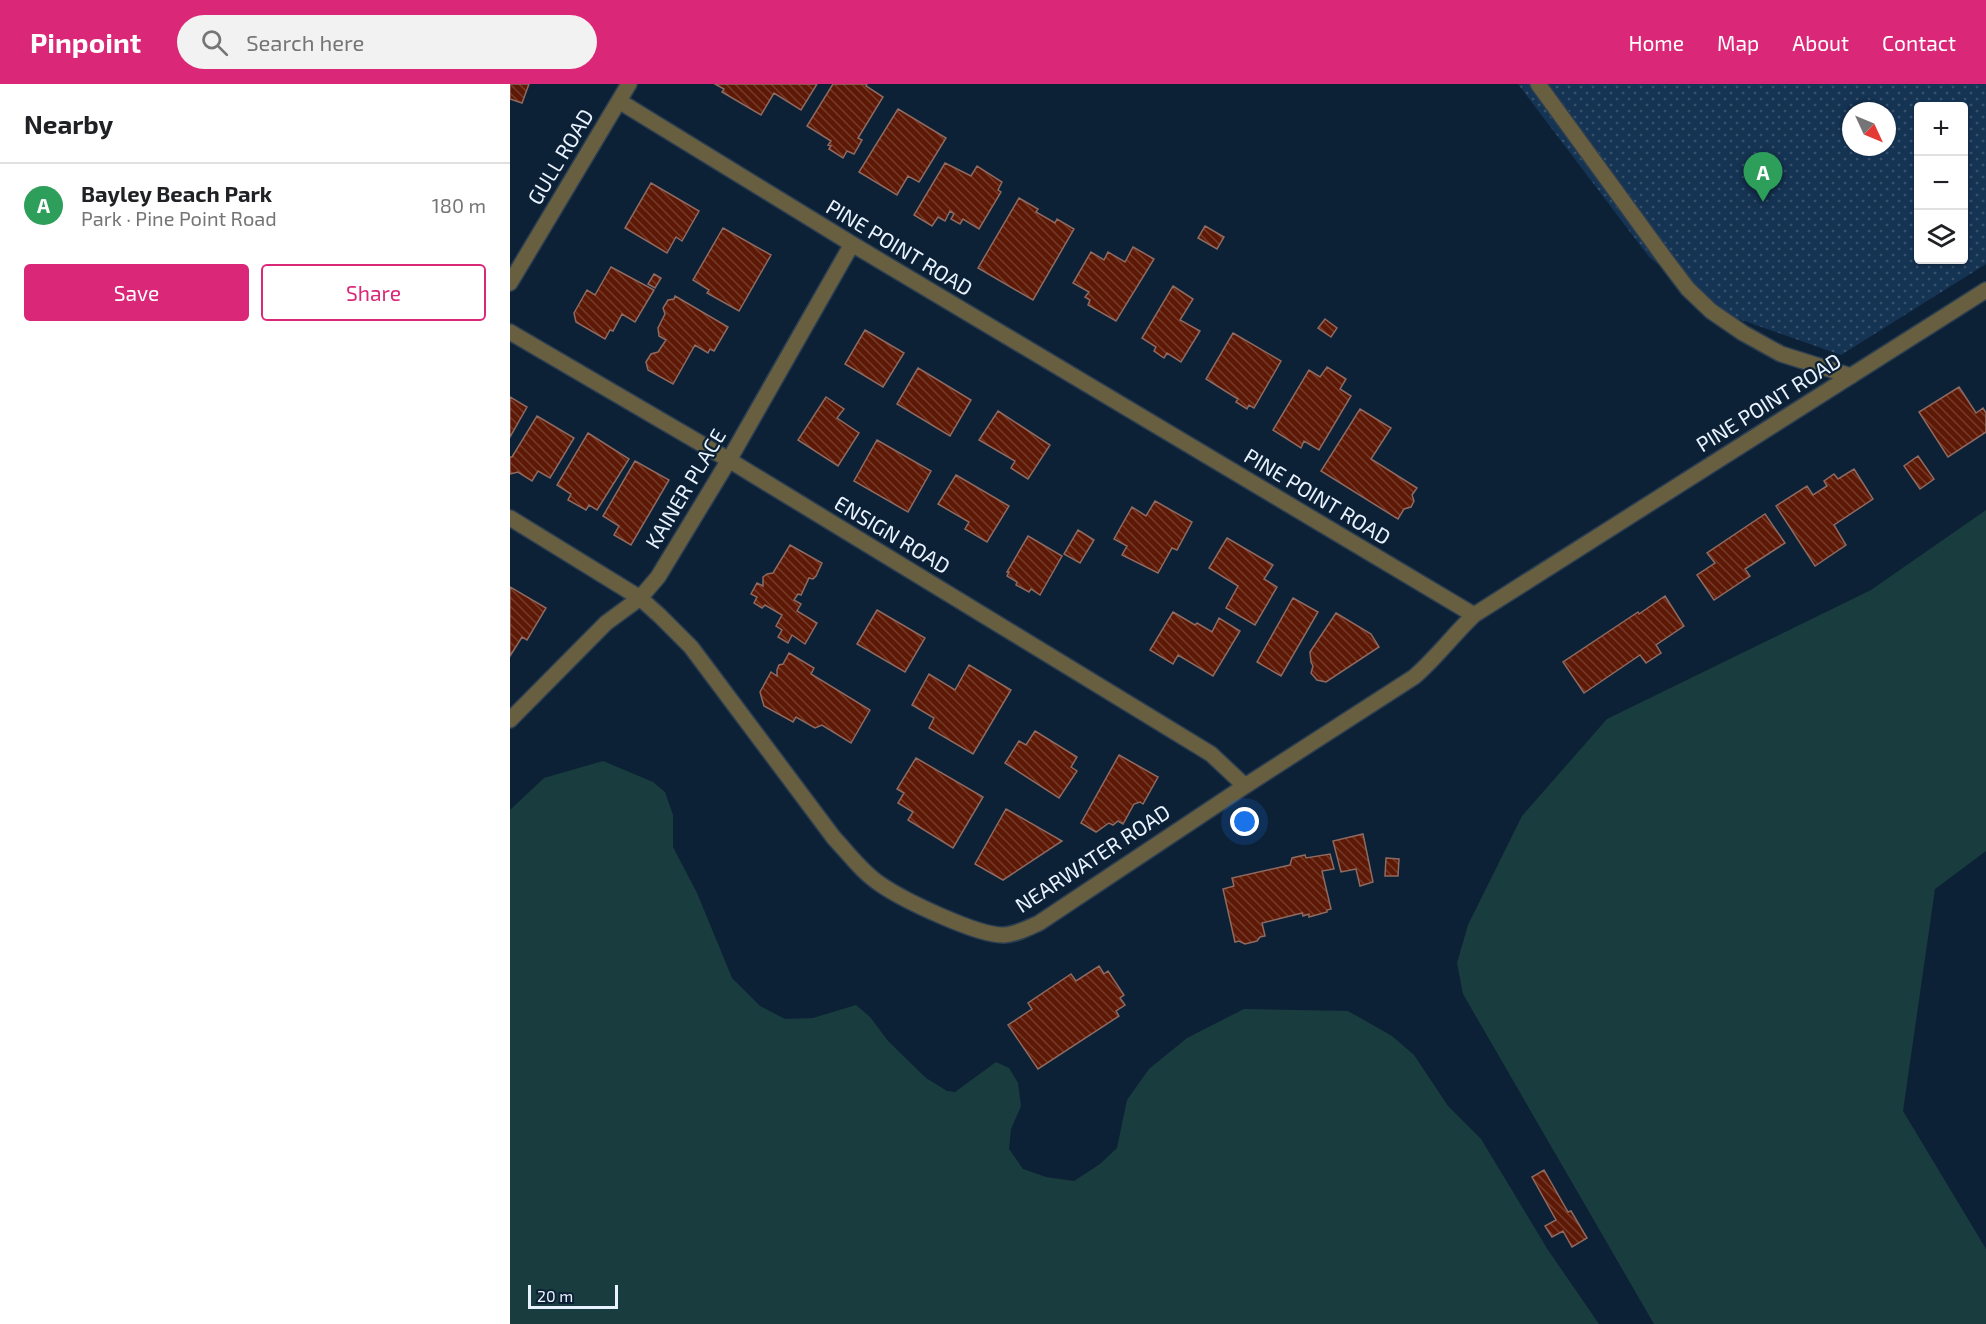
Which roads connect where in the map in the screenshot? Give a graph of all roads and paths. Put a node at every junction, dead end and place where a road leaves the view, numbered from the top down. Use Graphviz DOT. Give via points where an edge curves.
graph roads {
  1 [pos="629,84"];
  2 [pos="1538,84"];
  3 [pos="619,101"];
  4 [pos="852,244"];
  5 [pos="510,283"];
  6 [pos="1986,290"];
  7 [pos="510,332"];
  8 [pos="1851,376"];
  9 [pos="729,460"];
  10 [pos="510,518"];
  11 [pos="640,598"];
  12 [pos="1474,615"];
  13 [pos="510,720"];
  14 [pos="1245,786"];
  1 -- 3 [label="street, GULL ROAD"];
  2 -- 8 [label="street" via="1688,289 1711,311 1781,354"];
  3 -- 4 [label="street, PINE POINT ROAD"];
  3 -- 5 [label="street, GULL ROAD"];
  4 -- 9 [label="street, KAINER PLACE"];
  4 -- 12 [label="street, PINE POINT ROAD"];
  6 -- 8 [label="street, PINE POINT ROAD"];
  7 -- 9 [label="street, ENSIGN ROAD"];
  8 -- 12 [label="street, PINE POINT ROAD"];
  9 -- 11 [label="street, KAINER PLACE" via="658,577"];
  9 -- 14 [label="street, ENSIGN ROAD" via="1211,754"];
  10 -- 11 [label="street, NEARWATER ROAD"];
  11 -- 13 [label="street, KAINER PLACE" via="606,623"];
  11 -- 14 [label="street, NEARWATER ROAD" via="691,647 857,864 879,884 904,898 980,932 1014,934 1039,922"];
  12 -- 14 [label="street, NEARWATER ROAD" via="1414,677"];
}
